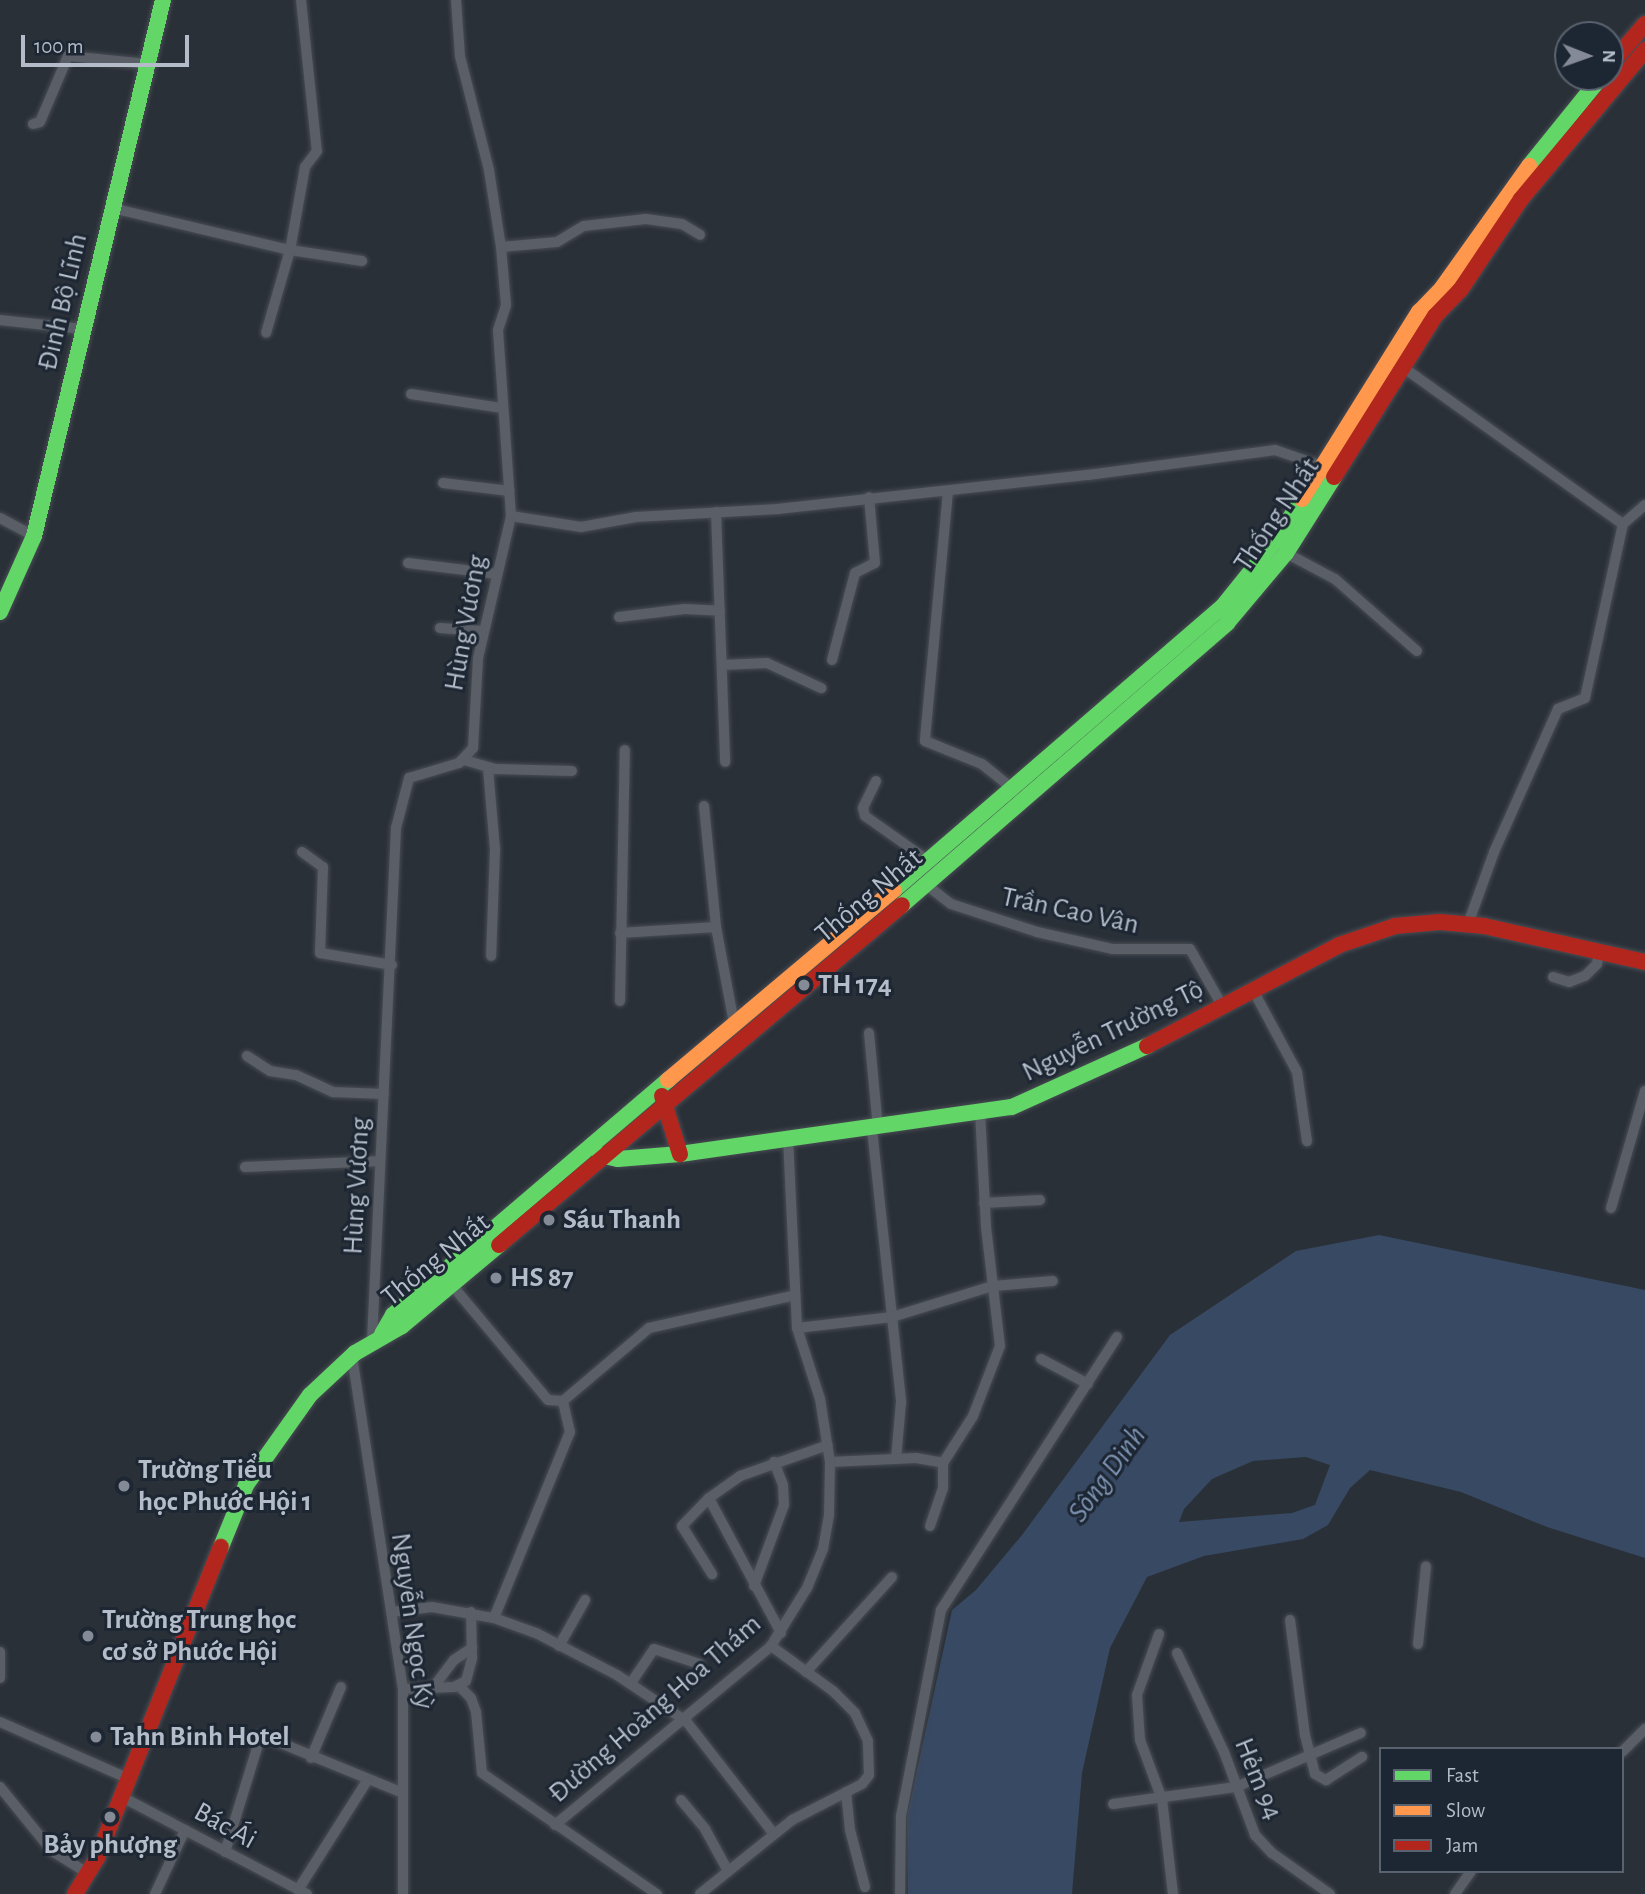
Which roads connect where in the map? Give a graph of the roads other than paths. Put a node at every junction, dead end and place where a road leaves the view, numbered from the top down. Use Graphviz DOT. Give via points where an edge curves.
graph roads {
  1 [pos="163,0"];
  2 [pos="301,0"];
  3 [pos="456,0"];
  4 [pos="1643,30"];
  5 [pos="1624,50"];
  6 [pos="1645,50"];
  7 [pos="148,64"];
  8 [pos="1590,91"];
  9 [pos="33,124"];
  10 [pos="112,208"];
  11 [pos="699,235"];
  12 [pos="501,247"];
  13 [pos="290,250"];
  14 [pos="362,261"];
  15 [pos="0,320"];
  16 [pos="83,329"];
  17 [pos="266,332"];
  18 [pos="1404,368"];
  19 [pos="1385,383"];
  20 [pos="411,394"];
  21 [pos="501,408"];
  22 [pos="1322,466"];
  23 [pos="443,482"];
  24 [pos="510,491"];
  25 [pos="948,491"];
  26 [pos="869,497"];
  27 [pos="1645,505"];
  28 [pos="716,512"];
  29 [pos="511,516"];
  30 [pos="0,518"];
  31 [pos="1623,524"];
  32 [pos="34,536"];
  33 [pos="1286,553"];
  34 [pos="408,563"];
  35 [pos="497,574"];
  36 [pos="720,611"];
  37 [pos="0,612"];
  38 [pos="619,617"];
  39 [pos="440,628"];
  40 [pos="483,631"];
  41 [pos="1417,651"];
  42 [pos="832,660"];
  43 [pos="722,664"];
  44 [pos="821,688"];
  45 [pos="625,750"];
  46 [pos="464,760"];
  47 [pos="725,762"];
  48 [pos="488,768"];
  49 [pos="572,771"];
  50 [pos="876,781"];
  51 [pos="1012,788"];
  52 [pos="704,806"];
  53 [pos="302,852"];
  54 [pos="926,859"];
  55 [pos="924,883"];
  56 [pos="885,894"];
  57 [pos="896,907"];
  58 [pos="1468,924"];
  59 [pos="716,927"];
  60 [pos="620,933"];
  61 [pos="1600,951"];
  62 [pos="491,956"];
  63 [pos="1645,962"];
  64 [pos="392,965"];
  65 [pos="1553,977"];
  66 [pos="1253,990"];
  67 [pos="620,1001"];
  68 [pos="1223,1007"];
  69 [pos="734,1023"];
  70 [pos="869,1033"];
  71 [pos="247,1056"];
  72 [pos="658,1088"];
  73 [pos="1645,1091"];
  74 [pos="384,1094"];
  75 [pos="666,1104"];
  76 [pos="980,1114"];
  77 [pos="875,1128"];
  78 [pos="788,1140"];
  79 [pos="1307,1140"];
  80 [pos="591,1144"];
  81 [pos="680,1154"];
  82 [pos="602,1158"];
  83 [pos="380,1161"];
  84 [pos="245,1167"];
  85 [pos="1040,1200"];
  86 [pos="984,1203"];
  87 [pos="1611,1208"];
  88 [pos="1053,1281"];
  89 [pos="451,1284"];
  90 [pos="993,1286"];
  91 [pos="795,1295"];
  92 [pos="892,1317"];
  93 [pos="797,1328"];
  94 [pos="377,1337"];
  95 [pos="1117,1337"];
  96 [pos="352,1356"];
  97 [pos="1041,1359"];
  98 [pos="1088,1384"];
  99 [pos="563,1401"];
  100 [pos="828,1445"];
  101 [pos="896,1459"];
  102 [pos="774,1462"];
  103 [pos="830,1462"];
  104 [pos="943,1463"];
  105 [pos="709,1498"];
  106 [pos="930,1526"];
  107 [pos="1426,1566"];
  108 [pos="712,1574"];
  109 [pos="892,1577"];
  110 [pos="754,1586"];
  111 [pos="585,1600"];
  112 [pos="392,1612"];
  113 [pos="471,1612"];
  114 [pos="494,1618"];
  115 [pos="1290,1620"];
  116 [pos="781,1633"];
  117 [pos="1160,1634"];
  118 [pos="1418,1644"];
  119 [pos="559,1646"];
  120 [pos="771,1646"];
  121 [pos="472,1648"];
  122 [pos="0,1652"];
  123 [pos="1177,1653"];
  124 [pos="700,1664"];
  125 [pos="806,1672"];
  126 [pos="0,1678"];
  127 [pos="631,1683"];
  128 [pos="459,1686"];
  129 [pos="341,1687"];
  130 [pos="403,1689"];
  131 [pos="432,1689"];
  132 [pos="0,1721"];
  133 [pos="685,1721"];
  134 [pos="1645,1729"];
  135 [pos="1361,1733"];
  136 [pos="1624,1750"];
  137 [pos="1308,1754"];
  138 [pos="1362,1757"];
  139 [pos="311,1758"];
  140 [pos="130,1779"];
  141 [pos="367,1781"];
  142 [pos="0,1787"];
  143 [pos="1236,1787"];
  144 [pos="404,1793"];
  145 [pos="846,1793"];
  146 [pos="122,1797"];
  147 [pos="681,1800"];
  148 [pos="1162,1800"];
  149 [pos="1113,1804"];
  150 [pos="555,1825"];
  151 [pos="186,1830"];
  152 [pos="774,1834"];
  153 [pos="225,1852"];
  154 [pos="728,1871"];
  155 [pos="1470,1873"];
  156 [pos="89,1874"];
  157 [pos="865,1887"];
  158 [pos="302,1892"];
  159 [pos="705,1893"];
  160 [pos="75,1894"];
  161 [pos="155,1894"];
  162 [pos="403,1894"];
  163 [pos="657,1894"];
  164 [pos="900,1894"];
  165 [pos="1173,1894"];
  166 [pos="1330,1894"];
  167 [pos="1455,1894"];
  1 -- 7 [label="main road, Đinh Bộ Lĩnh"];
  2 -- 13 [label="street" via="317,151 305,167"];
  3 -- 12 [label="street, Hùng Vương" via="460,57 489,170"];
  4 -- 5 [label="main road"];
  6 -- 18 [label="main road, Thống Nhất" via="1521,199 1461,289 1435,316"];
  7 -- 9 [label="street" via="68,57 40,122"];
  7 -- 10 [label="main road, Đinh Bộ Lĩnh"];
  8 -- 19 [label="main road, Thống Nhất" via="1496,206 1442,288 1419,312"];
  10 -- 13 [label="street"];
  10 -- 16 [label="main road, Đinh Bộ Lĩnh"];
  11 -- 12 [label="street" via="682,224 646,219 584,226 557,242"];
  12 -- 21 [label="street, Hùng Vương" via="506,305 498,330"];
  13 -- 14 [label="street"];
  13 -- 17 [label="street"];
  15 -- 16 [label="street"];
  16 -- 32 [label="main road, Đinh Bộ Lĩnh"];
  18 -- 19 [label="main road, Thống Nhất"];
  18 -- 31 [label="street"];
  19 -- 22 [label="main road, Thống Nhất"];
  19 -- 33 [label="main road, Thống Nhất"];
  20 -- 21 [label="street"];
  21 -- 24 [label="street, Hùng Vương"];
  22 -- 25 [label="street" via="1275,450"];
  22 -- 51 [label="main road, Thống Nhất" via="1266,554 1223,606"];
  23 -- 24 [label="street"];
  24 -- 29 [label="street, Hùng Vương"];
  25 -- 26 [label="street"];
  25 -- 51 [label="street" via="925,741 982,764"];
  26 -- 28 [label="street"];
  26 -- 42 [label="street" via="875,563 855,573"];
  27 -- 31 [label="street"];
  28 -- 29 [label="street" via="636,517 573,528"];
  28 -- 36 [label="street"];
  29 -- 35 [label="street, Hùng Vương"];
  30 -- 32 [label="street"];
  31 -- 58 [label="street" via="1585,698 1558,709"];
  32 -- 37 [label="main road, Đinh Bộ Lĩnh"];
  33 -- 41 [label="street" via="1335,579"];
  33 -- 55 [label="main road, Thống Nhất" via="1209,640"];
  34 -- 35 [label="street"];
  35 -- 40 [label="street, Hùng Vương"];
  36 -- 38 [label="street" via="685,609"];
  36 -- 43 [label="street"];
  39 -- 40 [label="street"];
  40 -- 46 [label="street, Hùng Vương" via="475,675 474,743"];
  43 -- 44 [label="street" via="767,663"];
  43 -- 47 [label="street"];
  45 -- 60 [label="street"];
  46 -- 48 [label="street"];
  46 -- 64 [label="street, Hùng Vương" via="416,773 406,781 391,863"];
  48 -- 49 [label="street"];
  48 -- 62 [label="street" via="495,849"];
  50 -- 54 [label="street" via="863,808 865,816"];
  51 -- 54 [label="main road, Thống Nhất"];
  52 -- 59 [label="street"];
  53 -- 64 [label="street" via="323,867 320,953"];
  54 -- 56 [label="main road, Thống Nhất"];
  55 -- 57 [label="main road, Thống Nhất"];
  55 -- 68 [label="street, Trần Cao Vân" via="951,904 1037,932 1113,948 1191,949"];
  56 -- 57 [label="main road"];
  56 -- 69 [label="main road, Thống Nhất"];
  57 -- 75 [label="main road, Thống Nhất"];
  58 -- 61 [label="main road, Nguyễn Trường Tộ"];
  58 -- 66 [label="main road, Nguyễn Trường Tộ" via="1425,922 1370,932"];
  59 -- 60 [label="street"];
  59 -- 69 [label="street"];
  60 -- 67 [label="street"];
  61 -- 63 [label="main road, Nguyễn Trường Tộ"];
  61 -- 65 [label="street" via="1597,964 1585,976 1569,982"];
  64 -- 74 [label="street, Hùng Vương"];
  66 -- 68 [label="main road, Nguyễn Trường Tộ"];
  66 -- 79 [label="street" via="1297,1072"];
  68 -- 76 [label="main road, Nguyễn Trường Tộ" via="1057,1091"];
  69 -- 72 [label="main road, Thống Nhất"];
  70 -- 77 [label="street"];
  71 -- 74 [label="street" via="270,1071 296,1075 333,1092"];
  72 -- 75 [label="main road"];
  72 -- 80 [label="main road, Thống Nhất"];
  73 -- 87 [label="street"];
  74 -- 83 [label="street, Hùng Vương"];
  75 -- 81 [label="main road"];
  75 -- 82 [label="main road, Thống Nhất"];
  76 -- 77 [label="main road, Nguyễn Trường Tộ"];
  76 -- 86 [label="street"];
  77 -- 78 [label="main road, Nguyễn Trường Tộ"];
  77 -- 92 [label="street"];
  78 -- 81 [label="main road, Nguyễn Trường Tộ"];
  78 -- 91 [label="street, Đường Hoàng Hoa Thám"];
  80 -- 82 [label="main road"];
  80 -- 94 [label="main road, Thống Nhất" via="393,1315"];
  81 -- 82 [label="main road, Nguyễn Trường Tộ"];
  82 -- 89 [label="main road, Thống Nhất"];
  83 -- 84 [label="street"];
  83 -- 94 [label="street, Hùng Vương"];
  85 -- 86 [label="street"];
  86 -- 90 [label="street"];
  88 -- 90 [label="street"];
  89 -- 94 [label="main road, Thống Nhất" via="402,1326"];
  89 -- 99 [label="street" via="548,1400"];
  90 -- 92 [label="street"];
  90 -- 104 [label="street" via="999,1351 985,1376 973,1416"];
  91 -- 93 [label="street, Đường Hoàng Hoa Thám"];
  91 -- 99 [label="street" via="649,1328"];
  92 -- 93 [label="street"];
  92 -- 101 [label="street" via="901,1410"];
  93 -- 100 [label="street, Đường Hoàng Hoa Thám" via="820,1399"];
  94 -- 96 [label="main road"];
  95 -- 98 [label="street"];
  96 -- 112 [label="street, Nguyễn Ngọc Kỳ"];
  96 -- 140 [label="main road" via="310,1395 253,1472"];
  97 -- 98 [label="street"];
  98 -- 164 [label="street" via="941,1610 901,1816"];
  99 -- 114 [label="street" via="570,1432"];
  100 -- 102 [label="street"];
  100 -- 103 [label="street, Đường Hoàng Hoa Thám"];
  101 -- 103 [label="street"];
  101 -- 104 [label="street"];
  102 -- 105 [label="street" via="730,1482"];
  102 -- 110 [label="street" via="783,1485 784,1505"];
  103 -- 116 [label="street, Đường Hoàng Hoa Thám" via="830,1515 823,1549"];
  104 -- 106 [label="street" via="943,1488"];
  105 -- 108 [label="street" via="682,1526"];
  105 -- 110 [label="street"];
  107 -- 118 [label="street"];
  109 -- 125 [label="street"];
  110 -- 116 [label="street"];
  111 -- 119 [label="street"];
  112 -- 113 [label="street" via="432,1607"];
  112 -- 130 [label="street, Nguyễn Ngọc Kỳ"];
  113 -- 114 [label="street"];
  113 -- 121 [label="street"];
  114 -- 119 [label="street"];
  115 -- 137 [label="street"];
  116 -- 120 [label="street, Đường Hoàng Hoa Thám"];
  117 -- 148 [label="street" via="1137,1695 1140,1740"];
  119 -- 127 [label="street"];
  120 -- 125 [label="street"];
  120 -- 133 [label="street, Đường Hoàng Hoa Thám"];
  121 -- 128 [label="street" via="470,1675"];
  121 -- 131 [label="street" via="454,1661"];
  122 -- 126 [label="street"];
  123 -- 143 [label="street, Hẻm 94"];
  124 -- 127 [label="street" via="654,1649"];
  125 -- 145 [label="street" via="839,1695 865,1731 869,1775"];
  127 -- 133 [label="street"];
  128 -- 131 [label="street"];
  128 -- 150 [label="street" via="476,1712 482,1773"];
  129 -- 139 [label="street"];
  130 -- 131 [label="street"];
  130 -- 144 [label="street, Nguyễn Ngọc Kỳ"];
  132 -- 140 [label="street"];
  133 -- 150 [label="street, Đường Hoàng Hoa Thám"];
  133 -- 152 [label="street"];
  134 -- 136 [label="street"];
  135 -- 137 [label="street"];
  137 -- 138 [label="street" via="1323,1781"];
  137 -- 143 [label="street"];
  139 -- 141 [label="street"];
  139 -- 153 [label="street" via="261,1735"];
  140 -- 146 [label="main road"];
  141 -- 144 [label="street"];
  141 -- 158 [label="street"];
  142 -- 156 [label="street" via="52,1852"];
  143 -- 148 [label="street"];
  143 -- 166 [label="street, Hẻm 94" via="1261,1843"];
  144 -- 162 [label="street, Nguyễn Ngọc Kỳ"];
  145 -- 152 [label="street" via="807,1810"];
  145 -- 157 [label="street" via="849,1830"];
  146 -- 151 [label="street, Bác Ái"];
  146 -- 156 [label="main road"];
  147 -- 154 [label="street" via="705,1829"];
  148 -- 149 [label="street"];
  148 -- 165 [label="street"];
  150 -- 163 [label="street, Đường Hoàng Hoa Thám"];
  151 -- 153 [label="street, Bác Ái"];
  151 -- 161 [label="street"];
  152 -- 154 [label="street"];
  153 -- 158 [label="street, Bác Ái"];
  154 -- 159 [label="street"];
  155 -- 167 [label="street"];
  156 -- 160 [label="main road"];
}
